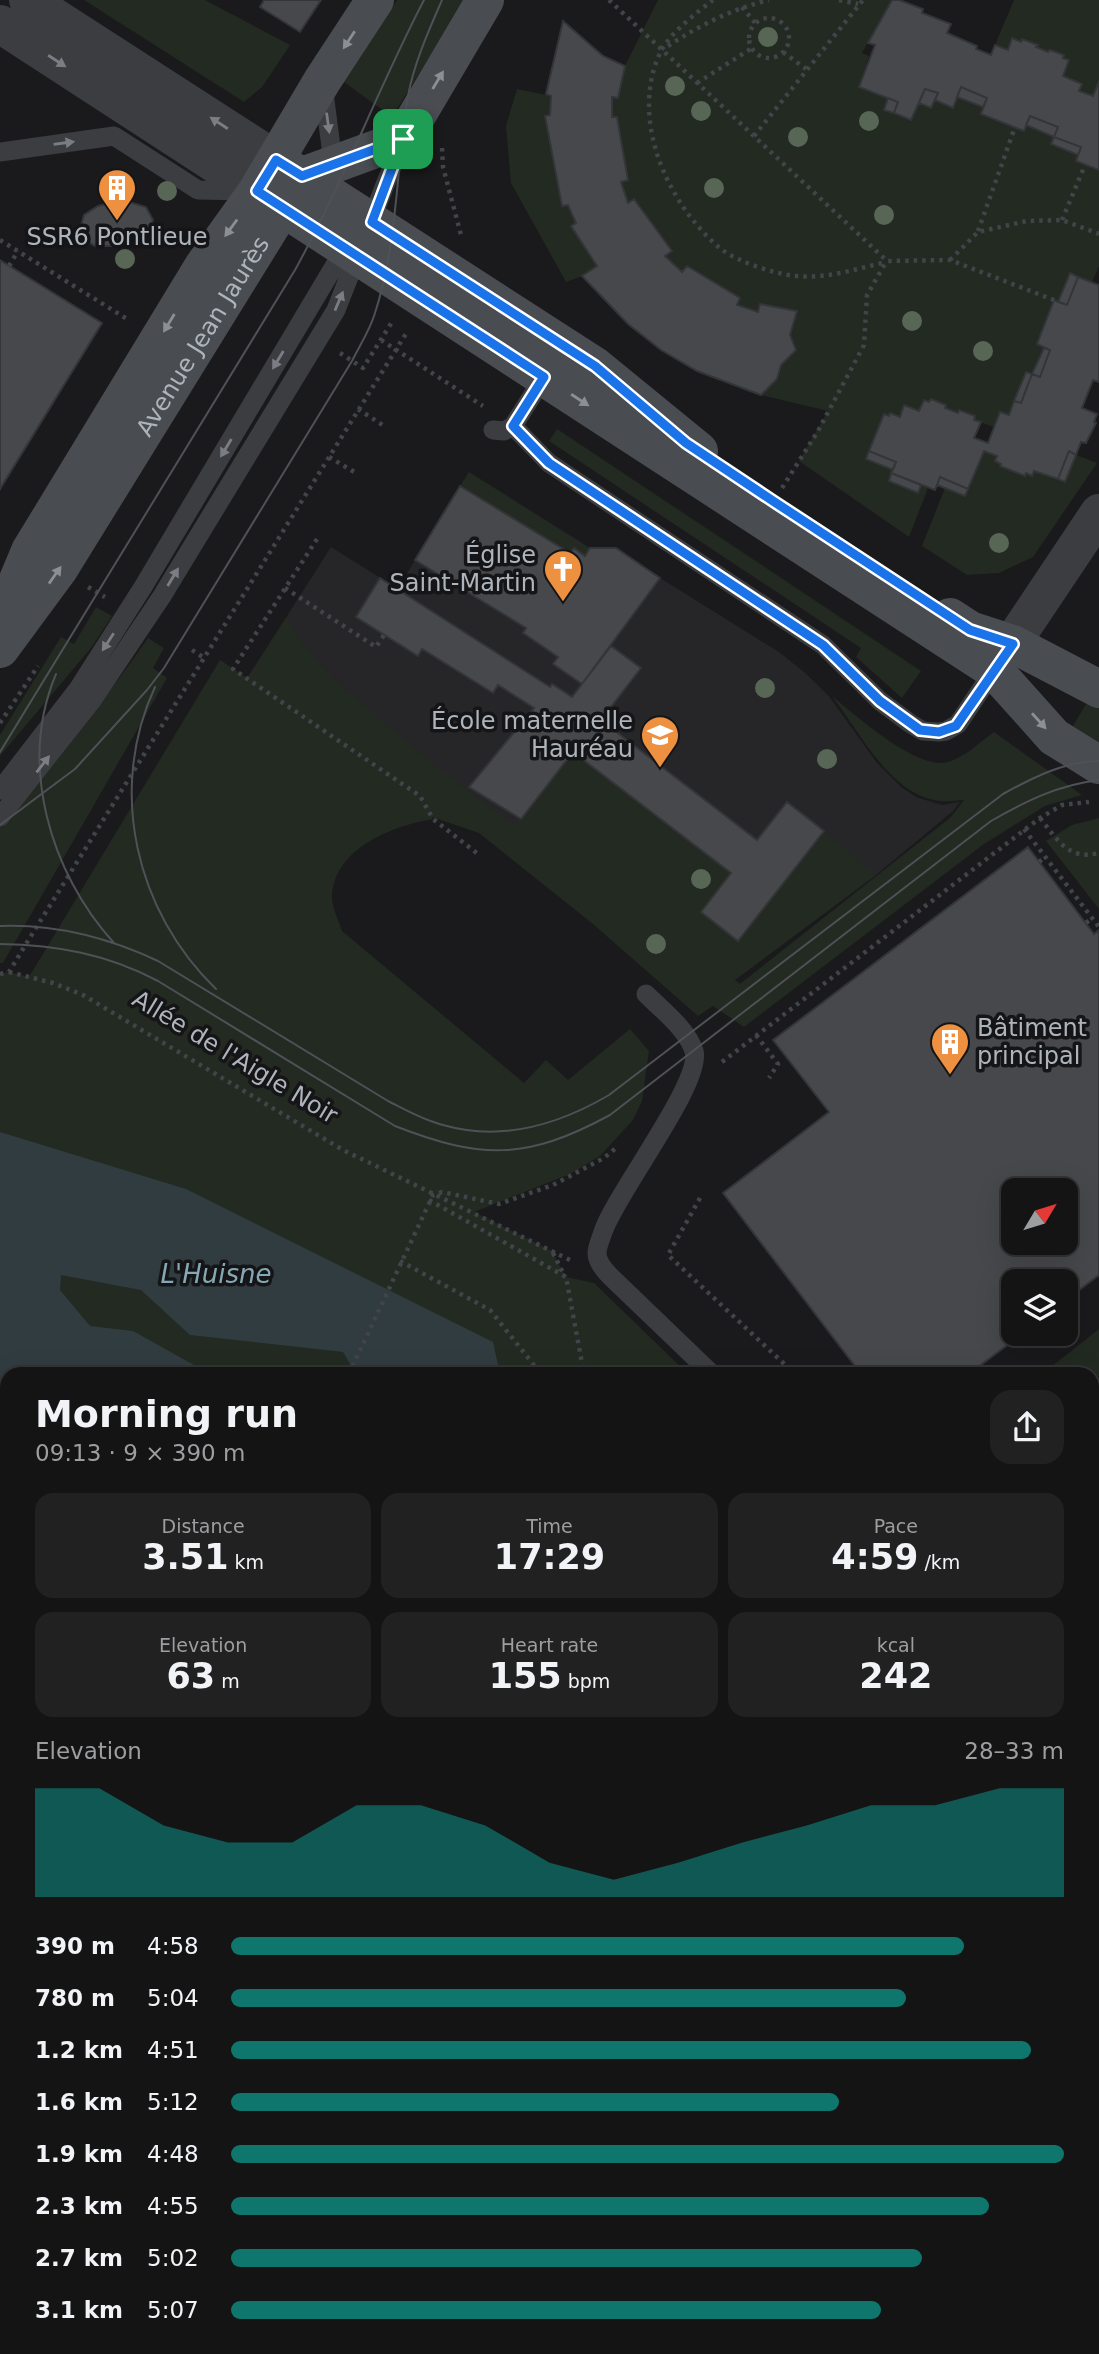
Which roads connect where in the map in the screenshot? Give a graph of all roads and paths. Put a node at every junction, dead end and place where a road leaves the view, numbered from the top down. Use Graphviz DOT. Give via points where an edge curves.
graph roads {
  1 [pos="28,0"];
  2 [pos="375,0"];
  3 [pos="485,0"];
  4 [pos="609,0"];
  5 [pos="713,0"];
  6 [pos="769,0"];
  7 [pos="839,0"];
  8 [pos="863,0"];
  9 [pos="858,4"];
  10 [pos="742,7"];
  11 [pos="0,24"];
  12 [pos="756,24"];
  13 [pos="752,48"];
  14 [pos="662,50"];
  15 [pos="783,52"];
  16 [pos="806,69"];
  17 [pos="322,81"];
  18 [pos="697,83"];
  19 [pos="131,108"];
  20 [pos="1015,127"];
  21 [pos="754,136"];
  22 [pos="403,139"];
  23 [pos="0,152"];
  24 [pos="1085,165"];
  25 [pos="298,183"];
  26 [pos="1062,220"];
  27 [pos="978,232"];
  28 [pos="1099,234"];
  29 [pos="0,240"];
  30 [pos="358,242"];
  31 [pos="18,251"];
  32 [pos="950,260"];
  33 [pos="887,261"];
  34 [pos="9,266"];
  35 [pos="1054,300"];
  36 [pos="408,330"];
  37 [pos="159,340"];
  38 [pos="331,347"];
  39 [pos="396,350"];
  40 [pos="544,377"];
  41 [pos="358,410"];
  42 [pos="384,426"];
  43 [pos="513,426"];
  44 [pos="494,430"];
  45 [pos="329,457"];
  46 [pos="356,473"];
  47 [pos="773,501"];
  48 [pos="1099,513"];
  49 [pos="317,539"];
  50 [pos="285,588"];
  51 [pos="0,623"];
  52 [pos="384,635"];
  53 [pos="0,649"];
  54 [pos="192,650"];
  55 [pos="1003,657"];
  56 [pos="204,658"];
  57 [pos="1099,689"];
  58 [pos="1099,765"];
  59 [pos="0,790"];
  60 [pos="1099,802"];
  61 [pos="0,817"];
  62 [pos="1040,818"];
  63 [pos="1024,829"];
  64 [pos="1099,853"];
  65 [pos="478,854"];
  66 [pos="1045,857"];
  67 [pos="1040,862"];
  68 [pos="1092,918"];
  69 [pos="1086,923"];
  70 [pos="1099,927"];
  71 [pos="9,972"];
  72 [pos="0,974"];
  73 [pos="646,993"];
  74 [pos="756,1035"];
  75 [pos="769,1078"];
  76 [pos="685,1091"];
  77 [pos="624,1141"];
  78 [pos="431,1197"];
  79 [pos="700,1198"];
  80 [pos="552,1251"];
  81 [pos="400,1261"];
  82 [pos="566,1277"];
  83 [pos="352,1367"];
  84 [pos="535,1367"];
  85 [pos="583,1367"];
  86 [pos="705,1367"];
  87 [pos="787,1367"];
  1 -- 19 [label="street"];
  2 -- 17 [label="street, Avenue Jean Jaurès, one-way"];
  22 -- 3 [label="street, one-way"];
  4 -- 14 [label="path"];
  5 -- 14 [label="path"];
  6 -- 10 [label="path"];
  7 -- 9 [label="path"];
  8 -- 9 [label="path"];
  9 -- 16 [label="path"];
  10 -- 12 [label="path"];
  10 -- 14 [label="path" via="697,27"];
  11 -- 19 [label="street, one-way"];
  12 -- 13 [label="path" via="750,32"];
  12 -- 15 [label="path" via="764,19 782,23 789,34"];
  13 -- 15 [label="path" via="765,58"];
  13 -- 18 [label="path"];
  14 -- 18 [label="path"];
  14 -- 33 [label="path" via="653,71 650,101 658,162 686,212 723,251 758,267 796,276 828,276"];
  15 -- 16 [label="path"];
  16 -- 21 [label="path"];
  17 -- 25 [label="street, Avenue Jean Jaurès"];
  17 -- 25 [label="lane, one-way"];
  18 -- 21 [label="path"];
  23 -- 19 [label="lane, one-way"];
  19 -- 25 [label="street"];
  19 -- 25 [label="lane" via="198,190"];
  20 -- 27 [label="path"];
  21 -- 33 [label="path"];
  22 -- 25 [label="street"];
  22 -- 30 [label="lane"];
  24 -- 26 [label="path"];
  25 -- 30 [label="street"];
  25 -- 30 [label="street"];
  25 -- 37 [label="street, Avenue Jean Jaurès, one-way" via="204,265"];
  53 -- 25 [label="street, Avenue Jean Jaurès, one-way" via="59,569"];
  26 -- 27 [label="path" via="1027,221"];
  26 -- 28 [label="path"];
  27 -- 32 [label="path"];
  29 -- 31 [label="path"];
  30 -- 40 [label="street"];
  30 -- 47 [label="street" via="595,366 686,443"];
  30 -- 59 [label="lane, one-way" via="78,689"];
  61 -- 30 [label="lane, one-way" via="93,699 162,596 336,310"];
  31 -- 34 [label="path"];
  31 -- 37 [label="path"];
  32 -- 33 [label="path"];
  32 -- 35 [label="path"];
  33 -- 47 [label="path" via="866,295 864,345 818,431"];
  36 -- 39 [label="path"];
  37 -- 51 [label="street, Avenue Jean Jaurès" via="30,551"];
  38 -- 39 [label="path" via="363,368 381,340"];
  39 -- 41 [label="path"];
  39 -- 43 [label="path"];
  40 -- 43 [label="lane"];
  40 -- 55 [label="street, one-way"];
  41 -- 42 [label="path"];
  41 -- 45 [label="path"];
  43 -- 44 [label="lane"];
  43 -- 55 [label="lane" via="549,463 823,645 880,701 920,730 939,732 956,726"];
  45 -- 46 [label="path"];
  45 -- 56 [label="path"];
  47 -- 55 [label="street" via="970,630"];
  48 -- 55 [label="street"];
  49 -- 50 [label="path"];
  50 -- 52 [label="path" via="376,647"];
  50 -- 65 [label="path" via="233,668 420,796 433,819"];
  54 -- 56 [label="path"];
  55 -- 57 [label="street"];
  55 -- 58 [label="street, one-way" via="1054,737"];
  56 -- 71 [label="path"];
  60 -- 62 [label="path" via="1062,805"];
  62 -- 63 [label="path"];
  62 -- 64 [label="path" via="1075,854"];
  63 -- 66 [label="path"];
  63 -- 74 [label="path"];
  66 -- 67 [label="path"];
  66 -- 68 [label="path"];
  68 -- 69 [label="path"];
  68 -- 70 [label="path"];
  71 -- 72 [label="path"];
  71 -- 78 [label="path, Allée de l'Aigle Noir" via="83,995 343,1150"];
  73 -- 76 [label="lane" via="694,1050 695,1062"];
  74 -- 75 [label="path" via="778,1064"];
  74 -- 76 [label="path"];
  76 -- 86 [label="lane" via="609,1216 597,1252 610,1276"];
  77 -- 78 [label="path" via="604,1158 553,1185 499,1204 442,1192"];
  78 -- 81 [label="path"];
  78 -- 82 [label="path, Allée de l'Aigle Noir"];
  79 -- 87 [label="path" via="668,1255"];
  80 -- 82 [label="path"];
  81 -- 83 [label="path"];
  81 -- 84 [label="path" via="490,1310"];
  82 -- 85 [label="path"];
}
